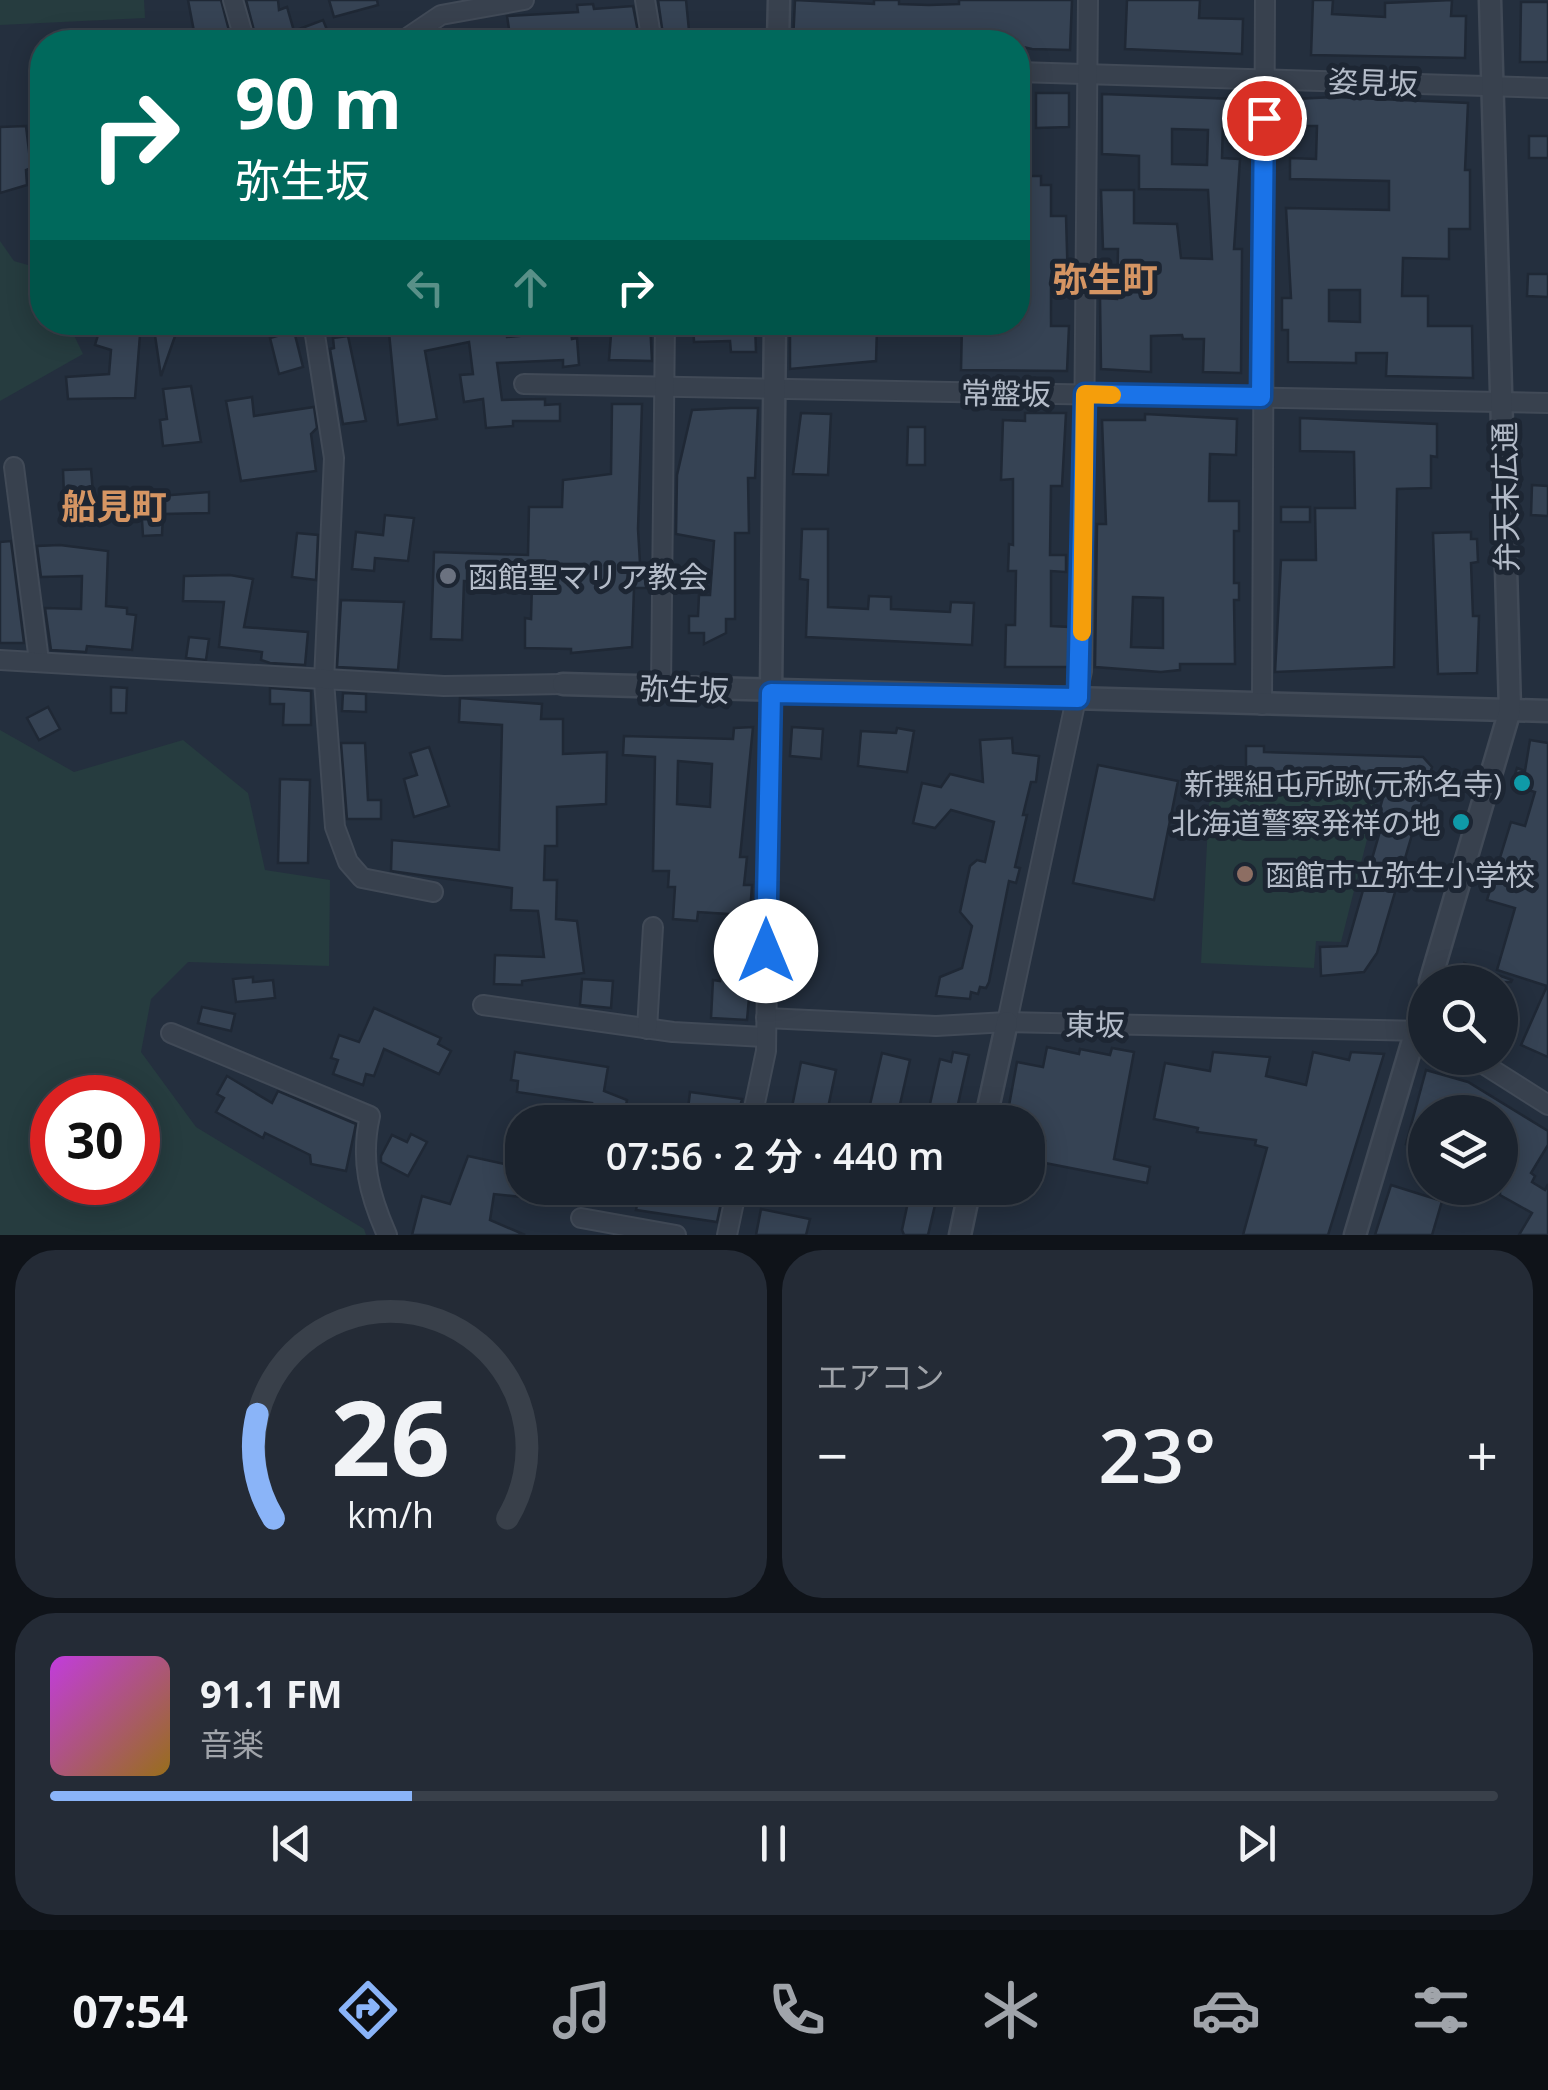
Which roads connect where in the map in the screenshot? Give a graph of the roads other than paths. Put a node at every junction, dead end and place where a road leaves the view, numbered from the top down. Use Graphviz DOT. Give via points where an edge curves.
graph roads {
  1 [pos="233,0"];
  2 [pos="524,0"];
  3 [pos="645,0"];
  4 [pos="778,0"];
  5 [pos="1088,0"];
  6 [pos="1265,0"];
  7 [pos="1490,0"];
  8 [pos="242,30"];
  9 [pos="423,30"];
  10 [pos="650,30"];
  11 [pos="778,30"];
  12 [pos="1030,72"];
  13 [pos="1087,74"];
  14 [pos="1264,79"];
  15 [pos="1492,86"];
  16 [pos="1548,88"];
  17 [pos="315,335"];
  18 [pos="665,335"];
  19 [pos="775,335"];
  20 [pos="524,384"];
  21 [pos="667,386"];
  22 [pos="774,388"];
  23 [pos="1085,394"];
  24 [pos="1261,397"];
  25 [pos="1502,402"];
  26 [pos="1548,402"];
  27 [pos="14,468"];
  28 [pos="0,660"];
  29 [pos="39,661"];
  30 [pos="324,681"];
  31 [pos="563,684"];
  32 [pos="661,687"];
  33 [pos="771,693"];
  34 [pos="1078,698"];
  35 [pos="1262,705"];
  36 [pos="1510,710"];
  37 [pos="1548,711"];
  38 [pos="432,892"];
  39 [pos="653,926"];
  40 [pos="1435,965"];
  41 [pos="483,1004"];
  42 [pos="766,1018"];
  43 [pos="1007,1022"];
  44 [pos="647,1028"];
  45 [pos="1408,1031"];
  46 [pos="171,1033"];
  47 [pos="766,1037"];
  48 [pos="1408,1069"];
  49 [pos="1501,1075"];
  50 [pos="1548,1104"];
  51 [pos="754,1105"];
  52 [pos="989,1105"];
  53 [pos="733,1205"];
  54 [pos="966,1205"];
  55 [pos="581,1218"];
  56 [pos="387,1235"];
  57 [pos="676,1235"];
  58 [pos="727,1235"];
  59 [pos="960,1235"];
  60 [pos="1355,1235"];
  1 -- 8 [label="street"];
  2 -- 9 [label="street" via="441,16"];
  3 -- 10 [label="street"];
  4 -- 11 [label="street"];
  5 -- 13 [label="street"];
  6 -- 14 [label="street"];
  7 -- 15 [label="street, 弁天末広通"];
  12 -- 13 [label="street, 姿見坂"];
  13 -- 14 [label="street, 姿見坂"];
  13 -- 23 [label="street"];
  14 -- 15 [label="street, 姿見坂"];
  14 -- 24 [label="street"];
  15 -- 16 [label="street, 姿見坂"];
  15 -- 25 [label="street, 弁天末広通"];
  17 -- 30 [label="street" via="334,458"];
  18 -- 21 [label="street"];
  19 -- 22 [label="street"];
  20 -- 21 [label="street, 常盤坂"];
  21 -- 22 [label="street, 常盤坂"];
  21 -- 32 [label="street"];
  22 -- 23 [label="street, 常盤坂"];
  22 -- 33 [label="street"];
  23 -- 24 [label="street, 常盤坂"];
  23 -- 34 [label="street"];
  24 -- 25 [label="street, 常盤坂"];
  24 -- 35 [label="street"];
  25 -- 26 [label="street, 常盤坂"];
  25 -- 36 [label="street, 弁天末広通"];
  27 -- 29 [label="street"];
  28 -- 29 [label="street, 弥生坂"];
  29 -- 30 [label="street, 弥生坂"];
  30 -- 31 [label="street, 弥生坂"];
  30 -- 38 [label="street" via="329,788 348,862 362,878"];
  31 -- 32 [label="street, 弥生坂"];
  32 -- 33 [label="street, 弥生坂"];
  33 -- 34 [label="street, 弥生坂"];
  33 -- 42 [label="street"];
  34 -- 35 [label="street, 弥生坂"];
  34 -- 43 [label="street"];
  35 -- 36 [label="street, 弥生坂"];
  36 -- 37 [label="street, 弥生坂"];
  36 -- 40 [label="street, 弁天末広通"];
  39 -- 44 [label="street"];
  41 -- 44 [label="street"];
  42 -- 43 [label="street, 東坂" via="936,1026"];
  42 -- 47 [label="street"];
  43 -- 45 [label="street, 東坂"];
  43 -- 52 [label="street"];
  44 -- 47 [label="street"];
  46 -- 56 [label="street" via="370,1116 364,1142 368,1189"];
  47 -- 51 [label="street"];
  48 -- 60 [label="street"];
  49 -- 50 [label="street"];
  53 -- 58 [label="street"];
  54 -- 59 [label="street"];
  55 -- 57 [label="street"];
}
